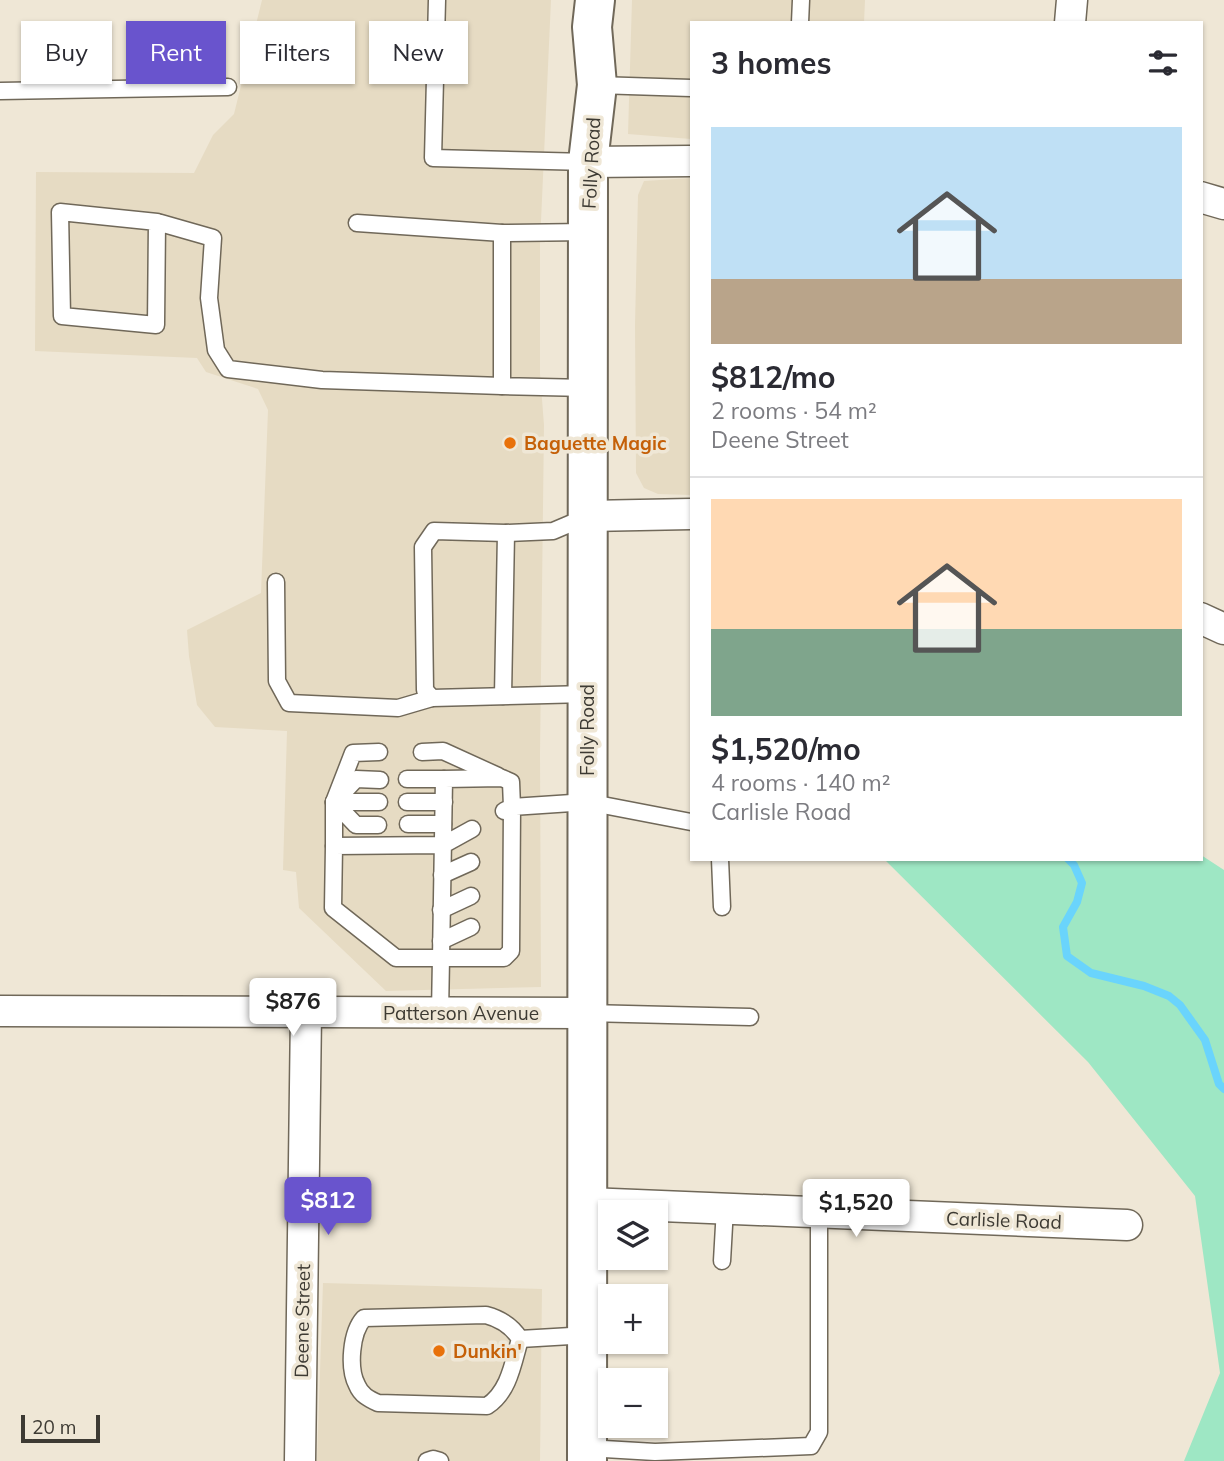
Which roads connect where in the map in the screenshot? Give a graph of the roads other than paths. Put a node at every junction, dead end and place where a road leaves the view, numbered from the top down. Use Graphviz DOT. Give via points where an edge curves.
graph roads {
  1 [pos="437,0"];
  2 [pos="595,0"];
  3 [pos="801,0"];
  4 [pos="1072,0"];
  5 [pos="800,21"];
  6 [pos="1070,21"];
  7 [pos="597,85"];
  8 [pos="228,87"];
  9 [pos="690,88"];
  10 [pos="0,91"];
  11 [pos="690,161"];
  12 [pos="587,162"];
  13 [pos="1203,198"];
  14 [pos="1224,204"];
  15 [pos="157,222"];
  16 [pos="356,223"];
  17 [pos="587,232"];
  18 [pos="502,233"];
  19 [pos="502,386"];
  20 [pos="587,388"];
  21 [pos="690,514"];
  22 [pos="588,516"];
  23 [pos="506,533"];
  24 [pos="276,582"];
  25 [pos="1203,619"];
  26 [pos="1224,629"];
  27 [pos="587,694"];
  28 [pos="503,696"];
  29 [pos="432,698"];
  30 [pos="422,751"];
  31 [pos="379,752"];
  32 [pos="502,778"];
  33 [pos="407,779"];
  34 [pos="444,779"];
  35 [pos="380,780"];
  36 [pos="334,802"];
  37 [pos="379,802"];
  38 [pos="407,802"];
  39 [pos="443,802"];
  40 [pos="587,802"];
  41 [pos="508,809"];
  42 [pos="690,822"];
  43 [pos="408,824"];
  44 [pos="443,824"];
  45 [pos="378,825"];
  46 [pos="472,830"];
  47 [pos="443,845"];
  48 [pos="334,846"];
  49 [pos="720,861"];
  50 [pos="471,862"];
  51 [pos="442,875"];
  52 [pos="471,896"];
  53 [pos="722,907"];
  54 [pos="441,911"];
  55 [pos="471,927"];
  56 [pos="441,940"];
  57 [pos="441,958"];
  58 [pos="0,1011"];
  59 [pos="306,1013"];
  60 [pos="440,1013"];
  61 [pos="587,1013"];
  62 [pos="750,1017"];
  63 [pos="588,1203"];
  64 [pos="725,1208"];
  65 [pos="819,1212"];
  66 [pos="1127,1225"];
  67 [pos="722,1261"];
  68 [pos="587,1335"];
  69 [pos="520,1339"];
  70 [pos="587,1454"];
  71 [pos="300,1461"];
  72 [pos="427,1461"];
  73 [pos="440,1461"];
  1 -- 12 [label="lane" via="433,158"];
  2 -- 7 [label="main road, Folly Road" via="592,26"];
  3 -- 5 [label="lane"];
  4 -- 6 [label="street"];
  7 -- 9 [label="lane"];
  7 -- 12 [label="main road, Folly Road"];
  8 -- 10 [label="lane"];
  11 -- 12 [label="street"];
  12 -- 17 [label="main road, Folly Road"];
  13 -- 14 [label="street"];
  15 -- 15 [label="lane" via="60,212 62,316 156,325"];
  15 -- 19 [label="lane" via="213,238 209,298 216,350 228,369 321,380"];
  16 -- 18 [label="lane"];
  17 -- 18 [label="lane"];
  17 -- 20 [label="main road, Folly Road"];
  18 -- 19 [label="lane"];
  19 -- 20 [label="lane"];
  20 -- 22 [label="main road, Folly Road"];
  21 -- 22 [label="street"];
  22 -- 23 [label="lane" via="553,531"];
  22 -- 27 [label="main road, Folly Road"];
  23 -- 28 [label="lane"];
  23 -- 29 [label="lane" via="435,531 423,547 425,690"];
  24 -- 29 [label="lane" via="277,681 289,703 398,708"];
  25 -- 26 [label="street"];
  27 -- 28 [label="lane"];
  27 -- 40 [label="main road, Folly Road"];
  28 -- 29 [label="lane"];
  30 -- 32 [label="lane" via="443,751"];
  31 -- 36 [label="lane" via="353,753"];
  32 -- 34 [label="lane"];
  32 -- 41 [label="lane" via="511,782"];
  33 -- 34 [label="lane"];
  34 -- 39 [label="lane"];
  35 -- 36 [label="lane" via="356,779"];
  36 -- 37 [label="lane"];
  36 -- 45 [label="lane" via="356,825"];
  36 -- 48 [label="lane"];
  38 -- 39 [label="lane"];
  39 -- 44 [label="lane"];
  40 -- 41 [label="lane"];
  40 -- 42 [label="lane"];
  40 -- 61 [label="main road, Folly Road"];
  41 -- 57 [label="lane" via="512,951 504,958"];
  43 -- 44 [label="lane"];
  44 -- 47 [label="lane"];
  46 -- 47 [label="lane"];
  47 -- 48 [label="lane"];
  47 -- 51 [label="lane"];
  48 -- 57 [label="lane" via="333,908 396,958"];
  49 -- 53 [label="lane"];
  50 -- 51 [label="lane"];
  51 -- 54 [label="lane"];
  52 -- 54 [label="lane"];
  54 -- 56 [label="lane"];
  55 -- 56 [label="lane"];
  56 -- 57 [label="lane"];
  57 -- 60 [label="lane"];
  58 -- 59 [label="street, Patterson Avenue"];
  59 -- 60 [label="street, Patterson Avenue"];
  59 -- 71 [label="street, Deene Street"];
  60 -- 61 [label="street, Patterson Avenue"];
  61 -- 62 [label="lane"];
  61 -- 63 [label="main road, Folly Road"];
  63 -- 64 [label="street, Carlisle Road"];
  63 -- 68 [label="main road, Folly Road"];
  64 -- 65 [label="street, Carlisle Road"];
  64 -- 67 [label="lane"];
  65 -- 66 [label="street, Carlisle Road"];
  65 -- 70 [label="lane" via="819,1432 811,1446"];
  68 -- 69 [label="lane"];
  68 -- 70 [label="main road, Folly Road"];
  69 -- 69 [label="lane" via="514,1330 486,1315 369,1316 360,1322 355,1336 353,1376 365,1397 378,1404 486,1406 495,1401 508,1380"];
  72 -- 73 [label="lane"];
}
